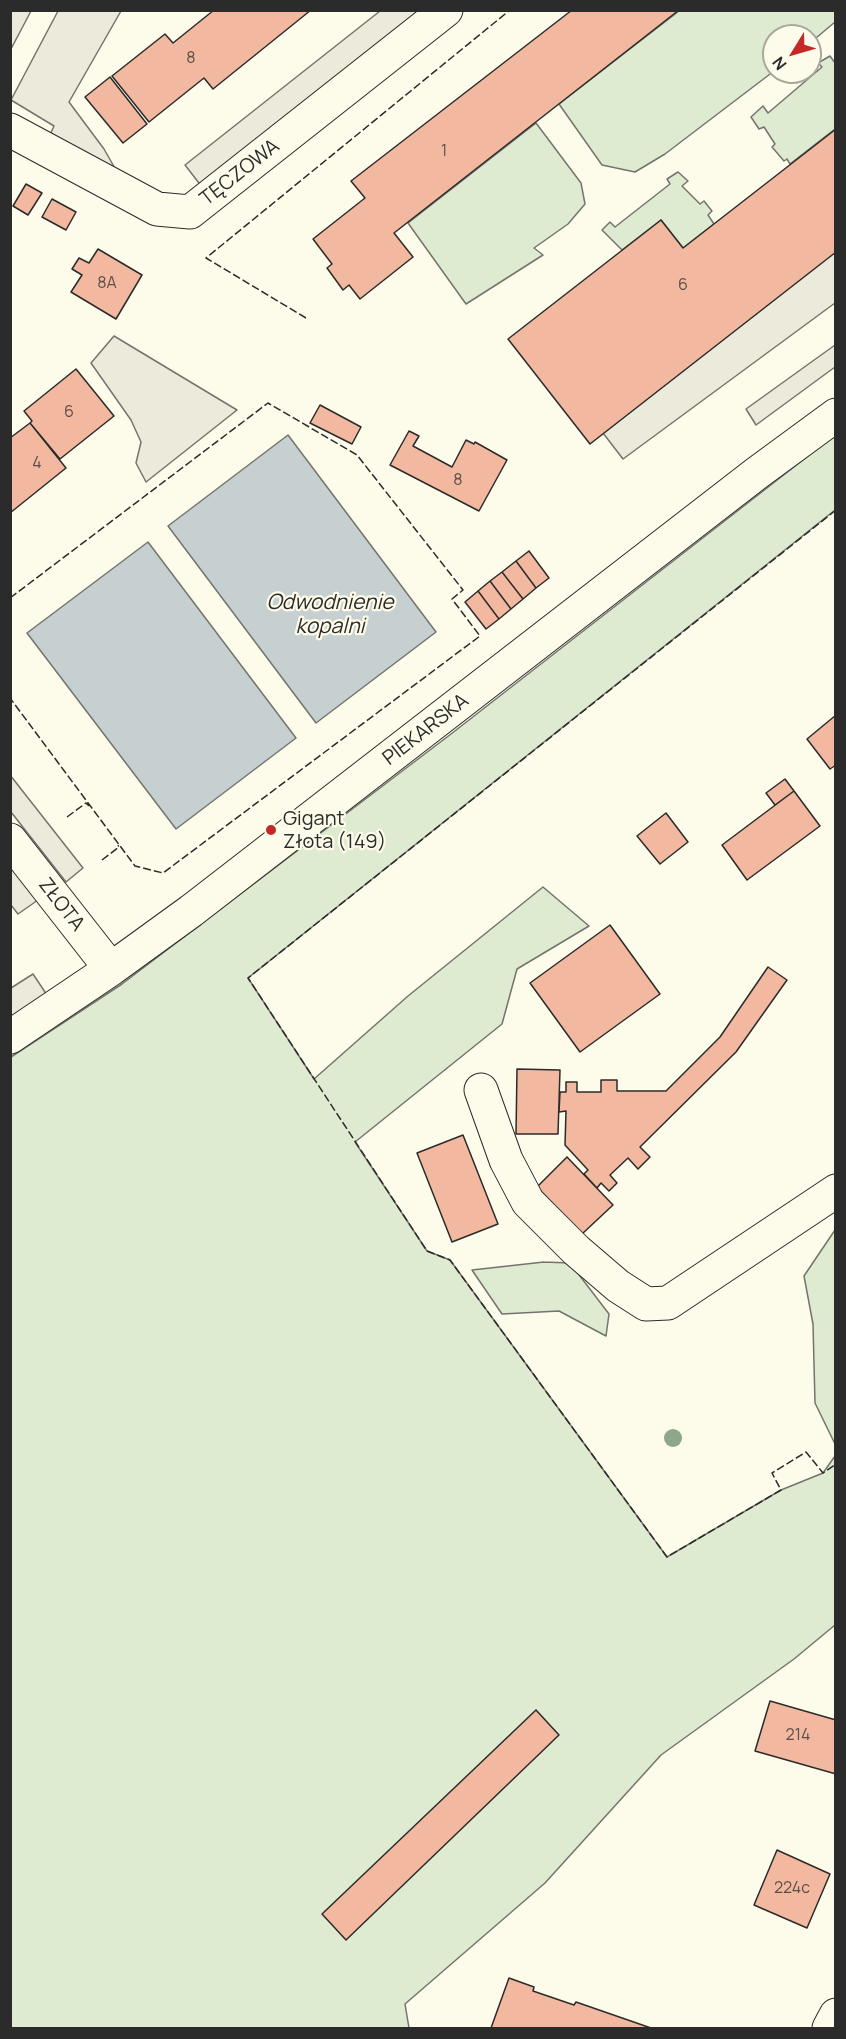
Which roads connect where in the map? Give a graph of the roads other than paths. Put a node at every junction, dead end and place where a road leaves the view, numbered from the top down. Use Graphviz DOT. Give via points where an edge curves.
graph roads {
  1 [pos="446,10"];
  2 [pos="10,130"];
  3 [pos="836,415"];
  4 [pos="10,840"];
  5 [pos="111,969"];
  6 [pos="10,1037"];
  7 [pos="481,1090"];
  8 [pos="836,1191"];
  9 [pos="836,2015"];
  10 [pos="829,2028"];
  1 -- 2 [label="street, TĘCZOWA" via="190,212 157,209"];
  3 -- 5 [label="street, PIEKARSKA" via="191,912"];
  4 -- 5 [label="street, ZŁOTA"];
  5 -- 6 [label="street, PIEKARSKA"];
  7 -- 8 [label="street" via="506,1160 528,1202 576,1250 646,1304 668,1303"];
  9 -- 10 [label="street"];
}
